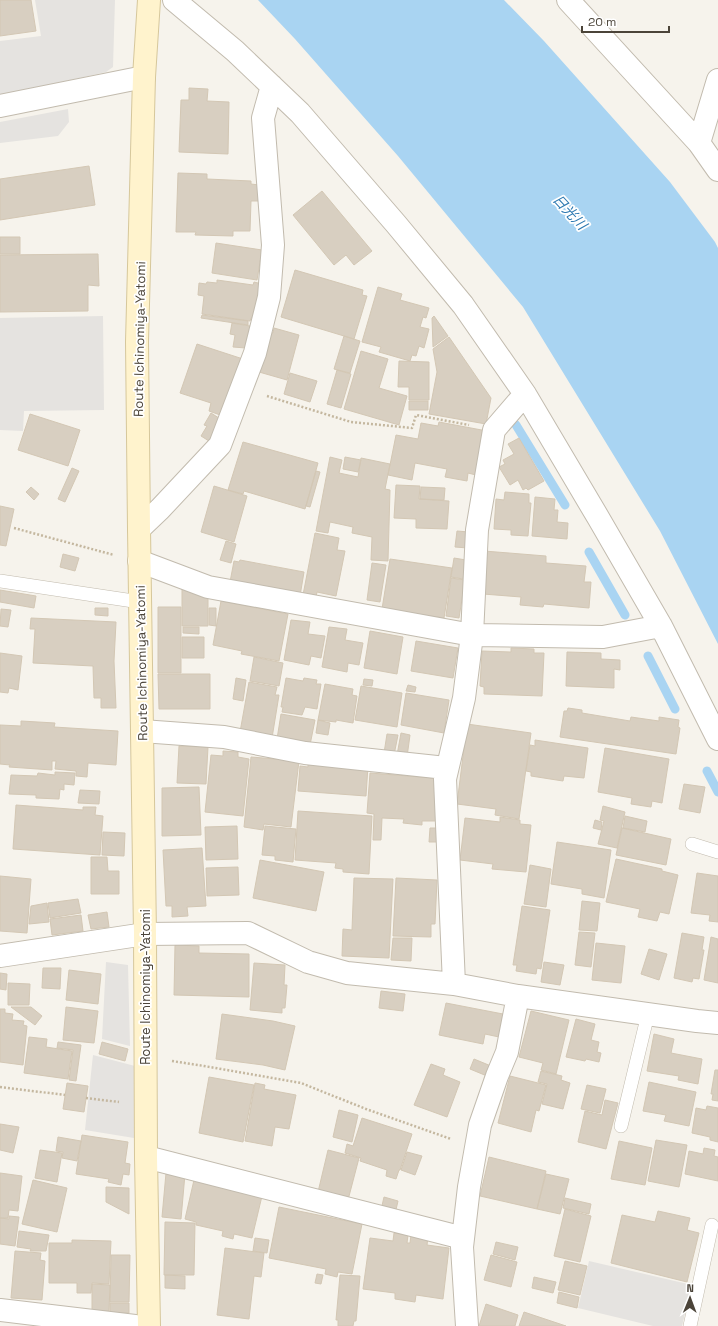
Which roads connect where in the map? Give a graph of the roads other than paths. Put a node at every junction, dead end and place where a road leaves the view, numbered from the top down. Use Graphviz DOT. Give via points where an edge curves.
graph roads {
  1 [pos="149,0"];
  2 [pos="174,0"];
  3 [pos="568,0"];
  4 [pos="144,77"];
  5 [pos="718,80"];
  6 [pos="272,86"];
  7 [pos="0,106"];
  8 [pos="699,143"];
  9 [pos="718,170"];
  10 [pos="525,394"];
  11 [pos="139,529"];
  12 [pos="139,561"];
  13 [pos="0,581"];
  14 [pos="140,602"];
  15 [pos="661,626"];
  16 [pos="472,635"];
  17 [pos="142,731"];
  18 [pos="718,739"];
  19 [pos="446,768"];
  20 [pos="692,844"];
  21 [pos="718,852"];
  22 [pos="146,934"];
  23 [pos="0,956"];
  24 [pos="454,984"];
  25 [pos="518,996"];
  26 [pos="648,1014"];
  27 [pos="718,1023"];
  28 [pos="621,1126"];
  29 [pos="146,1157"];
  30 [pos="712,1225"];
  31 [pos="463,1238"];
  32 [pos="0,1310"];
  33 [pos="135,1326"];
  34 [pos="149,1326"];
  35 [pos="467,1326"];
  36 [pos="690,1326"];
  1 -- 4 [label="main road, Route Ichinomiya-Yatomi"];
  2 -- 6 [label="street"];
  3 -- 8 [label="street"];
  4 -- 7 [label="street"];
  4 -- 11 [label="main road, Route Ichinomiya-Yatomi" via="137,342"];
  5 -- 8 [label="street"];
  6 -- 10 [label="street" via="300,113 463,304"];
  6 -- 11 [label="street" via="263,118 273,245 269,297 255,353 220,445"];
  8 -- 9 [label="street"];
  10 -- 15 [label="street"];
  10 -- 16 [label="street" via="494,430 477,530"];
  11 -- 12 [label="main road, Route Ichinomiya-Yatomi"];
  12 -- 14 [label="main road, Route Ichinomiya-Yatomi"];
  12 -- 16 [label="street" via="208,587"];
  13 -- 14 [label="lane"];
  14 -- 17 [label="main road, Route Ichinomiya-Yatomi"];
  15 -- 16 [label="street" via="603,637"];
  15 -- 18 [label="street"];
  16 -- 19 [label="street" via="464,698"];
  17 -- 19 [label="street" via="224,737 305,753"];
  17 -- 22 [label="main road, Route Ichinomiya-Yatomi"];
  19 -- 24 [label="street" via="446,838"];
  20 -- 21 [label="lane"];
  22 -- 23 [label="street"];
  22 -- 24 [label="street" via="248,933 308,962 347,973"];
  22 -- 29 [label="main road, Route Ichinomiya-Yatomi"];
  24 -- 25 [label="street"];
  25 -- 26 [label="street"];
  25 -- 31 [label="street" via="507,1052 480,1125"];
  26 -- 27 [label="street"];
  26 -- 28 [label="lane"];
  29 -- 31 [label="street"];
  29 -- 34 [label="main road, Route Ichinomiya-Yatomi"];
  30 -- 36 [label="lane"];
  31 -- 35 [label="street"];
  32 -- 33 [label="street"];
}
